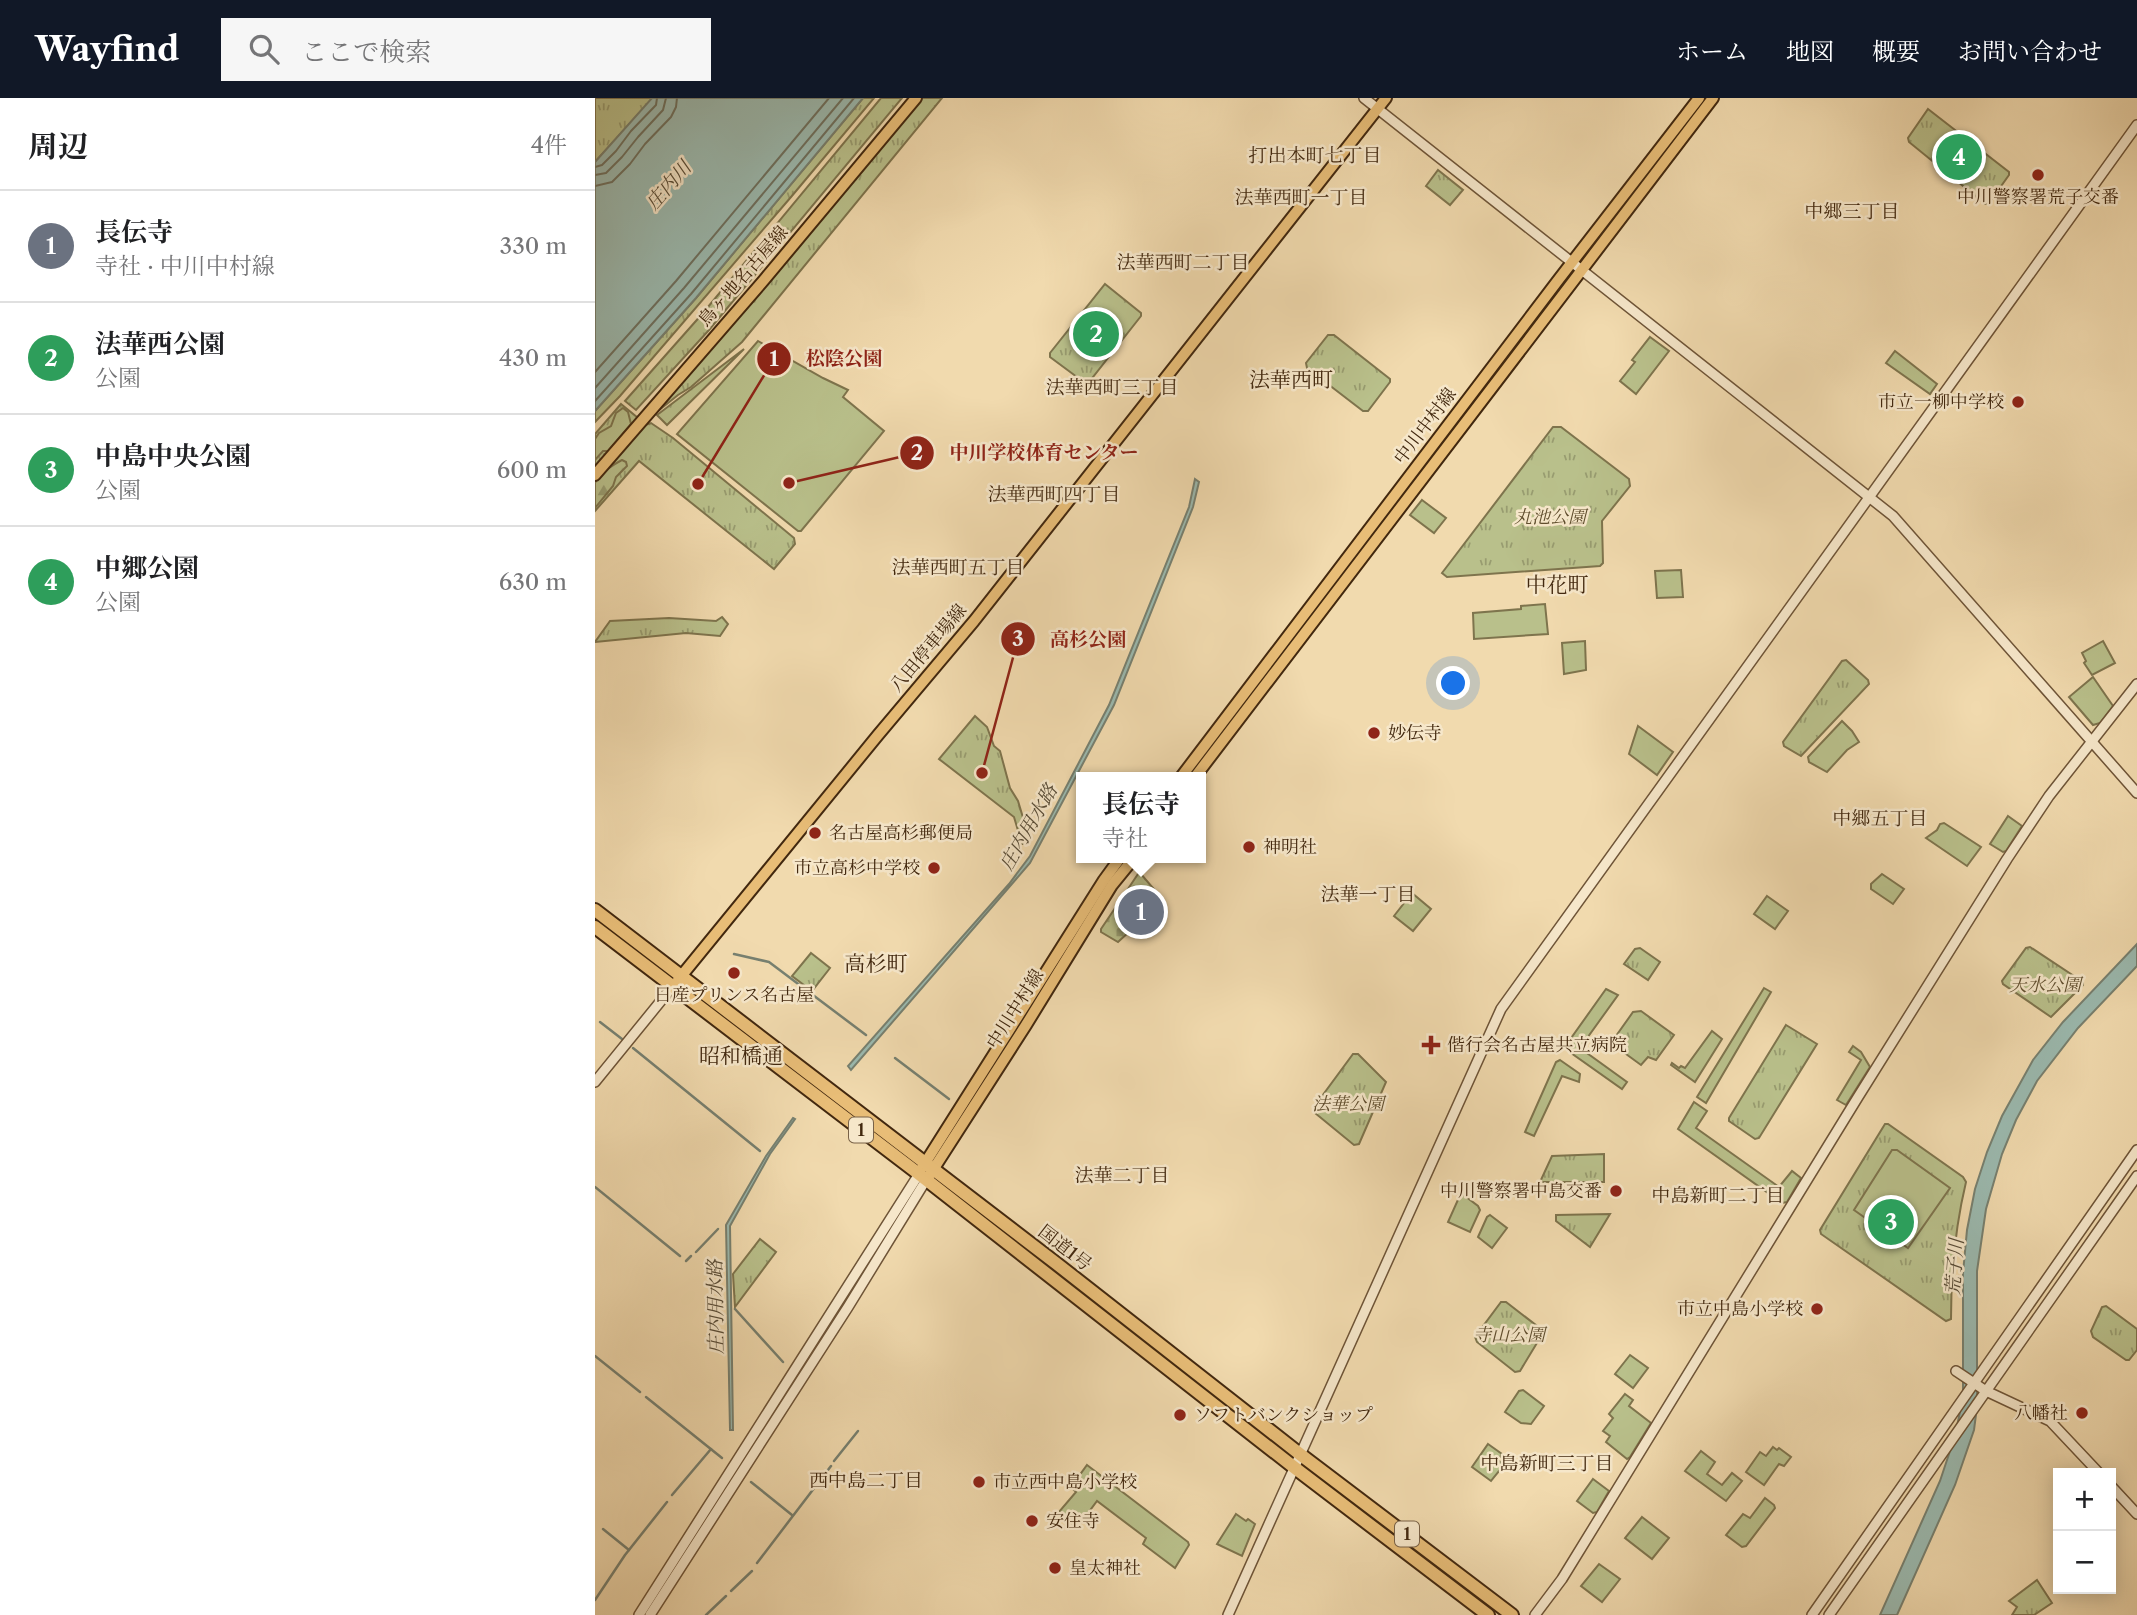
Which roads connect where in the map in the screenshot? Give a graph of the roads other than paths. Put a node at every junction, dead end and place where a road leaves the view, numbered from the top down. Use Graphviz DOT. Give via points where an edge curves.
graph roads {
  1 [pos="916,98"];
  2 [pos="1364,98"];
  3 [pos="1386,98"];
  4 [pos="1699,98"];
  5 [pos="1713,98"];
  6 [pos="1378,109"];
  7 [pos="2137,125"];
  8 [pos="1572,262"];
  9 [pos="1582,269"];
  10 [pos="595,475"];
  11 [pos="1871,497"];
  12 [pos="2137,684"];
  13 [pos="2092,741"];
  14 [pos="1185,772"];
  15 [pos="1199,772"];
  16 [pos="2137,793"];
  17 [pos="1117,863"];
  18 [pos="1130,863"];
  19 [pos="595,910"];
  20 [pos="595,927"];
  21 [pos="677,981"];
  22 [pos="595,1082"];
  23 [pos="2137,1150"];
  24 [pos="926,1171"];
  25 [pos="2137,1176"];
  26 [pos="1958,1372"];
  27 [pos="1980,1388"];
  28 [pos="1301,1455"];
  29 [pos="1295,1468"];
  30 [pos="2094,1468"];
  31 [pos="2116,1491"];
  32 [pos="2137,1514"];
  33 [pos="639,1615"];
  34 [pos="650,1615"];
  35 [pos="1228,1615"];
  36 [pos="1488,1615"];
  37 [pos="1512,1615"];
  38 [pos="1535,1615"];
  39 [pos="1812,1615"];
  40 [pos="1829,1615"];
  1 -- 10 [label="main road, 鳥ヶ地名古屋線"];
  2 -- 6 [label="street"];
  3 -- 6 [label="main road, 八田停車場線"];
  4 -- 8 [label="main road, 中川中村線"];
  5 -- 9 [label="main road, 中川中村線"];
  6 -- 8 [label="street"];
  6 -- 21 [label="main road, 八田停車場線" via="974,621"];
  7 -- 11 [label="street"];
  8 -- 9 [label="street"];
  8 -- 14 [label="main road, 中川中村線"];
  9 -- 11 [label="street"];
  9 -- 15 [label="main road, 中川中村線"];
  11 -- 13 [label="street" via="1893,516"];
  11 -- 28 [label="street" via="1501,1009"];
  12 -- 13 [label="street"];
  13 -- 16 [label="street"];
  13 -- 38 [label="street" via="1982,897 1562,1579"];
  17 -- 24 [label="main road, 中川中村線"];
  18 -- 24 [label="main road, 中川中村線"];
  19 -- 21 [label="highway, 国道1号 / 1"];
  20 -- 21 [label="highway, 国道1号 / 1"];
  21 -- 22 [label="street"];
  21 -- 24 [label="highway, 国道1号 / 1"];
  23 -- 27 [label="street" via="1980,1375"];
  24 -- 28 [label="highway, 国道1号 / 1"];
  24 -- 29 [label="highway, 国道1号 / 1"];
  24 -- 33 [label="street"];
  24 -- 34 [label="street" via="848,1307"];
  25 -- 27 [label="street"];
  26 -- 27 [label="street"];
  27 -- 30 [label="street" via="2050,1421"];
  27 -- 39 [label="street" via="1958,1406"];
  27 -- 40 [label="street" via="1980,1400"];
  28 -- 29 [label="street"];
  28 -- 37 [label="highway, 国道1号 / 1"];
  29 -- 35 [label="street"];
  29 -- 36 [label="highway, 国道1号 / 1"];
  31 -- 32 [label="street"];
}
